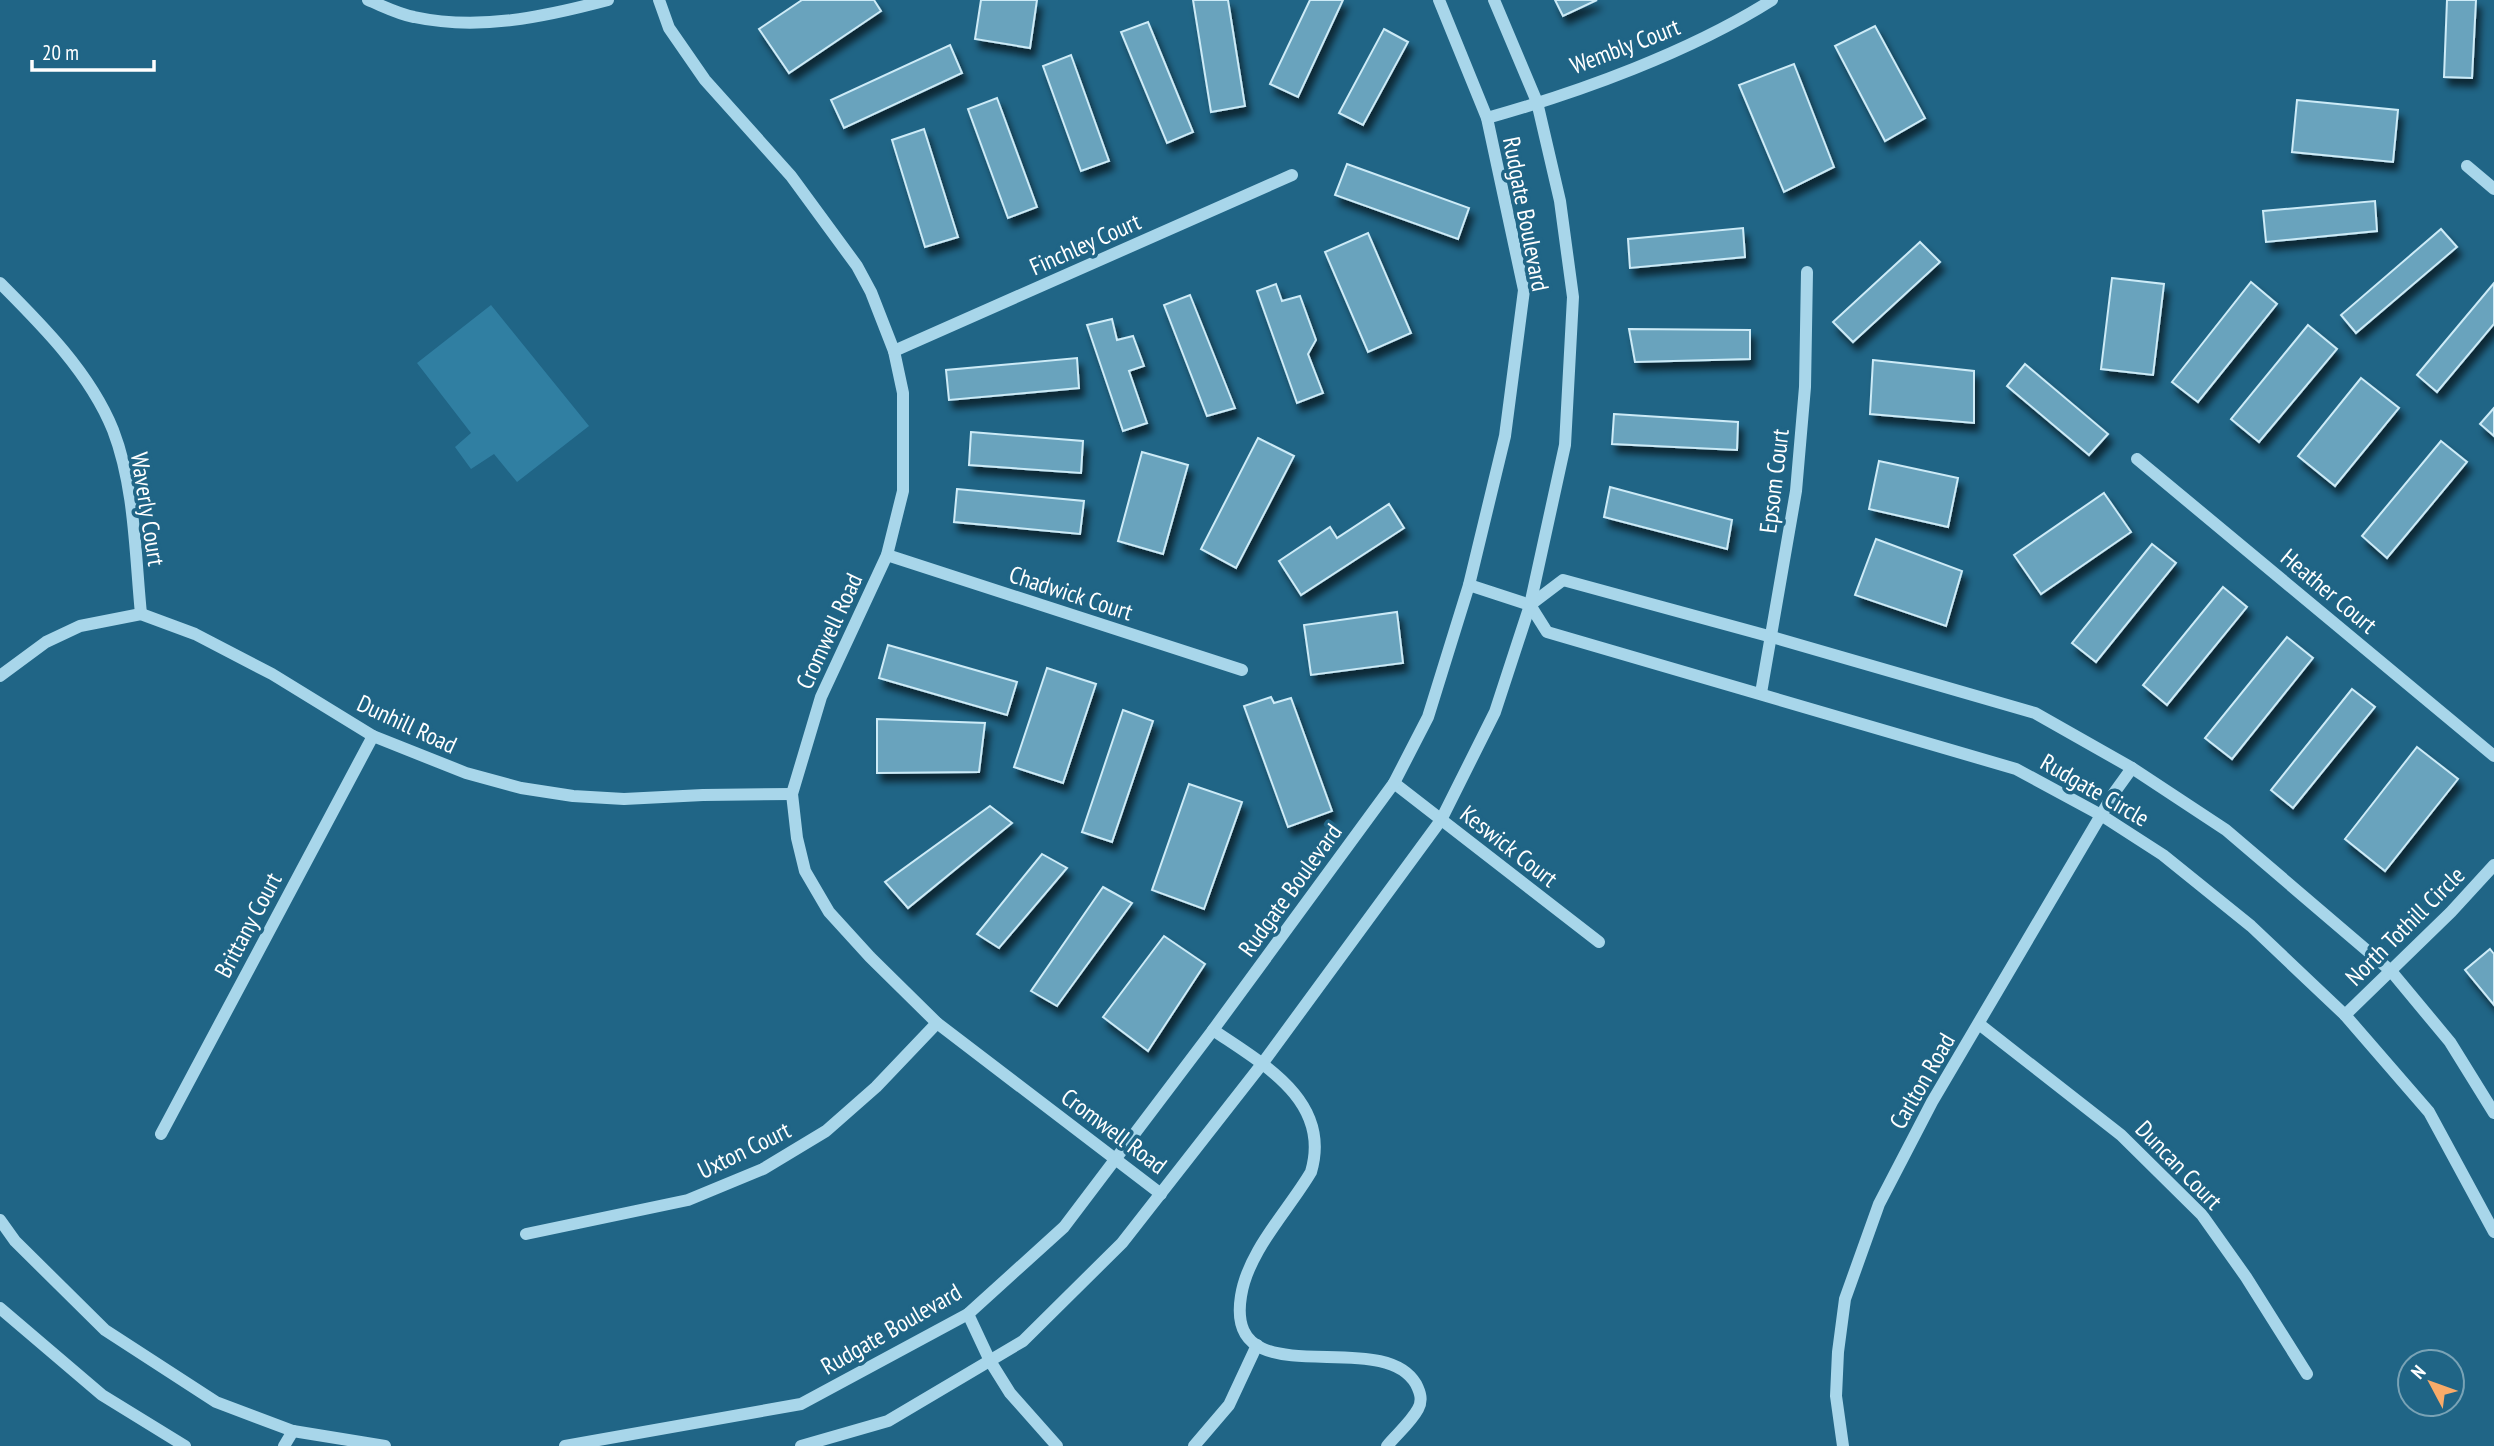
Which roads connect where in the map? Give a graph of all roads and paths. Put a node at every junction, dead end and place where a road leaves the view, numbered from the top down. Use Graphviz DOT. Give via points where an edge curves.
graph roads {
  1 [pos="368,0"];
  2 [pos="608,0"];
  3 [pos="659,0"];
  4 [pos="1438,0"];
  5 [pos="1494,0"];
  6 [pos="1772,0"];
  7 [pos="1538,102"];
  8 [pos="1487,118"];
  9 [pos="2467,166"];
  10 [pos="1292,176"];
  11 [pos="2494,190"];
  12 [pos="1807,272"];
  13 [pos="0,283"];
  14 [pos="894,351"];
  15 [pos="2137,459"];
  16 [pos="887,555"];
  17 [pos="1469,585"];
  18 [pos="1530,605"];
  19 [pos="141,614"];
  20 [pos="1772,636"];
  21 [pos="1242,670"];
  22 [pos="0,676"];
  23 [pos="1761,693"];
  24 [pos="373,736"];
  25 [pos="2494,756"];
  26 [pos="2132,768"];
  27 [pos="1394,783"];
  28 [pos="792,794"];
  29 [pos="2101,815"];
  30 [pos="1441,820"];
  31 [pos="2494,866"];
  32 [pos="1599,942"];
  33 [pos="2391,971"];
  34 [pos="2345,1015"];
  35 [pos="937,1023"];
  36 [pos="1979,1024"];
  37 [pos="1213,1030"];
  38 [pos="1262,1064"];
  39 [pos="2494,1113"];
  40 [pos="161,1134"];
  41 [pos="1115,1159"];
  42 [pos="1161,1194"];
  43 [pos="0,1220"];
  44 [pos="2494,1232"];
  45 [pos="526,1234"];
  46 [pos="0,1308"];
  47 [pos="968,1314"];
  48 [pos="1257,1345"];
  49 [pos="990,1361"];
  50 [pos="2307,1374"];
  51 [pos="293,1431"];
  52 [pos="185,1446"];
  53 [pos="284,1446"];
  54 [pos="385,1446"];
  55 [pos="565,1446"];
  56 [pos="801,1446"];
  57 [pos="1057,1446"];
  58 [pos="1194,1446"];
  59 [pos="1387,1446"];
  60 [pos="1843,1446"];
  1 -- 2 [label="street" via="413,17 480,23 551,15"];
  3 -- 14 [label="street, Cromwell Road" via="669,27 705,80 791,176 857,266"];
  4 -- 8 [label="street, Rudgate Boulevard"];
  5 -- 7 [label="street, Rudgate Boulevard"];
  6 -- 7 [label="street, Wembly Court" via="1697,41"];
  7 -- 8 [label="street, Wembly Court"];
  7 -- 18 [label="street, Rudgate Boulevard" via="1560,201 1573,298 1565,444"];
  8 -- 17 [label="street, Rudgate Boulevard" via="1524,290 1506,436"];
  9 -- 11 [label="street"];
  10 -- 14 [label="street, Finchley Court"];
  12 -- 20 [label="street, Epsom Court" via="1805,387 1796,491"];
  13 -- 19 [label="street, Waverly Court" via="52,334 112,429 124,468"];
  14 -- 16 [label="street, Cromwell Road" via="903,393 904,478"];
  15 -- 25 [label="street, Heather Court"];
  16 -- 21 [label="street, Chadwick Court"];
  16 -- 28 [label="street, Cromwell Road" via="821,697"];
  17 -- 18 [label="street"];
  17 -- 27 [label="street, Rudgate Boulevard" via="1428,717"];
  18 -- 20 [label="street, Rudgate Circle" via="1563,580"];
  18 -- 23 [label="street, Rudgate Circle" via="1547,632"];
  18 -- 30 [label="street, Rudgate Boulevard" via="1495,712"];
  19 -- 22 [label="street" via="80,626 46,642"];
  19 -- 24 [label="street, Dunhill Road" via="195,634 272,674"];
  20 -- 23 [label="street, Epsom Court"];
  20 -- 26 [label="street, Rudgate Circle" via="2035,713"];
  23 -- 29 [label="street, Rudgate Circle" via="2016,769"];
  24 -- 28 [label="street, Dunhill Road" via="466,773 573,796"];
  24 -- 40 [label="street, Brittany Court"];
  26 -- 29 [label="street, Carlton Road"];
  26 -- 33 [label="street, Rudgate Circle" via="2226,830"];
  27 -- 30 [label="street, Keswick Court"];
  27 -- 37 [label="street, Rudgate Boulevard"];
  28 -- 35 [label="street, Cromwell Road" via="805,871 829,912"];
  29 -- 34 [label="street, Rudgate Circle" via="2163,855 2251,926"];
  29 -- 36 [label="street, Carlton Road"];
  30 -- 32 [label="street, Keswick Court"];
  30 -- 38 [label="street, Rudgate Boulevard"];
  31 -- 33 [label="street, North Tothill Circle"];
  33 -- 34 [label="street, North Tothill Circle"];
  33 -- 39 [label="street, Rudgate Circle" via="2450,1042"];
  34 -- 44 [label="street, Rudgate Circle" via="2429,1112"];
  35 -- 41 [label="street, Cromwell Road"];
  35 -- 45 [label="street, Uxton Court" via="826,1131 763,1169 688,1200"];
  36 -- 50 [label="street, Duncan Court" via="2121,1135 2202,1215"];
  36 -- 60 [label="street, Carlton Road" via="1879,1204 1845,1299 1836,1396"];
  37 -- 38 [label="street"];
  37 -- 41 [label="street, Rudgate Boulevard"];
  38 -- 42 [label="street, Rudgate Boulevard"];
  38 -- 48 [label="street" via="1306,1109 1316,1154 1311,1172 1246,1272 1240,1318 1245,1333"];
  41 -- 42 [label="street, Cromwell Road"];
  41 -- 47 [label="street, Rudgate Boulevard" via="1064,1227"];
  42 -- 49 [label="street, Rudgate Boulevard" via="1122,1244 1023,1341"];
  43 -- 51 [label="street" via="15,1241 105,1330 216,1402"];
  46 -- 52 [label="street" via="102,1395"];
  47 -- 49 [label="street"];
  47 -- 55 [label="street, Rudgate Boulevard" via="801,1404"];
  48 -- 58 [label="street" via="1229,1405"];
  48 -- 59 [label="street" via="1287,1356 1372,1359 1404,1372 1420,1391 1421,1400"];
  49 -- 56 [label="street, Rudgate Boulevard" via="888,1422"];
  49 -- 57 [label="street" via="1010,1393"];
  51 -- 53 [label="street"];
  51 -- 54 [label="street"];
}
